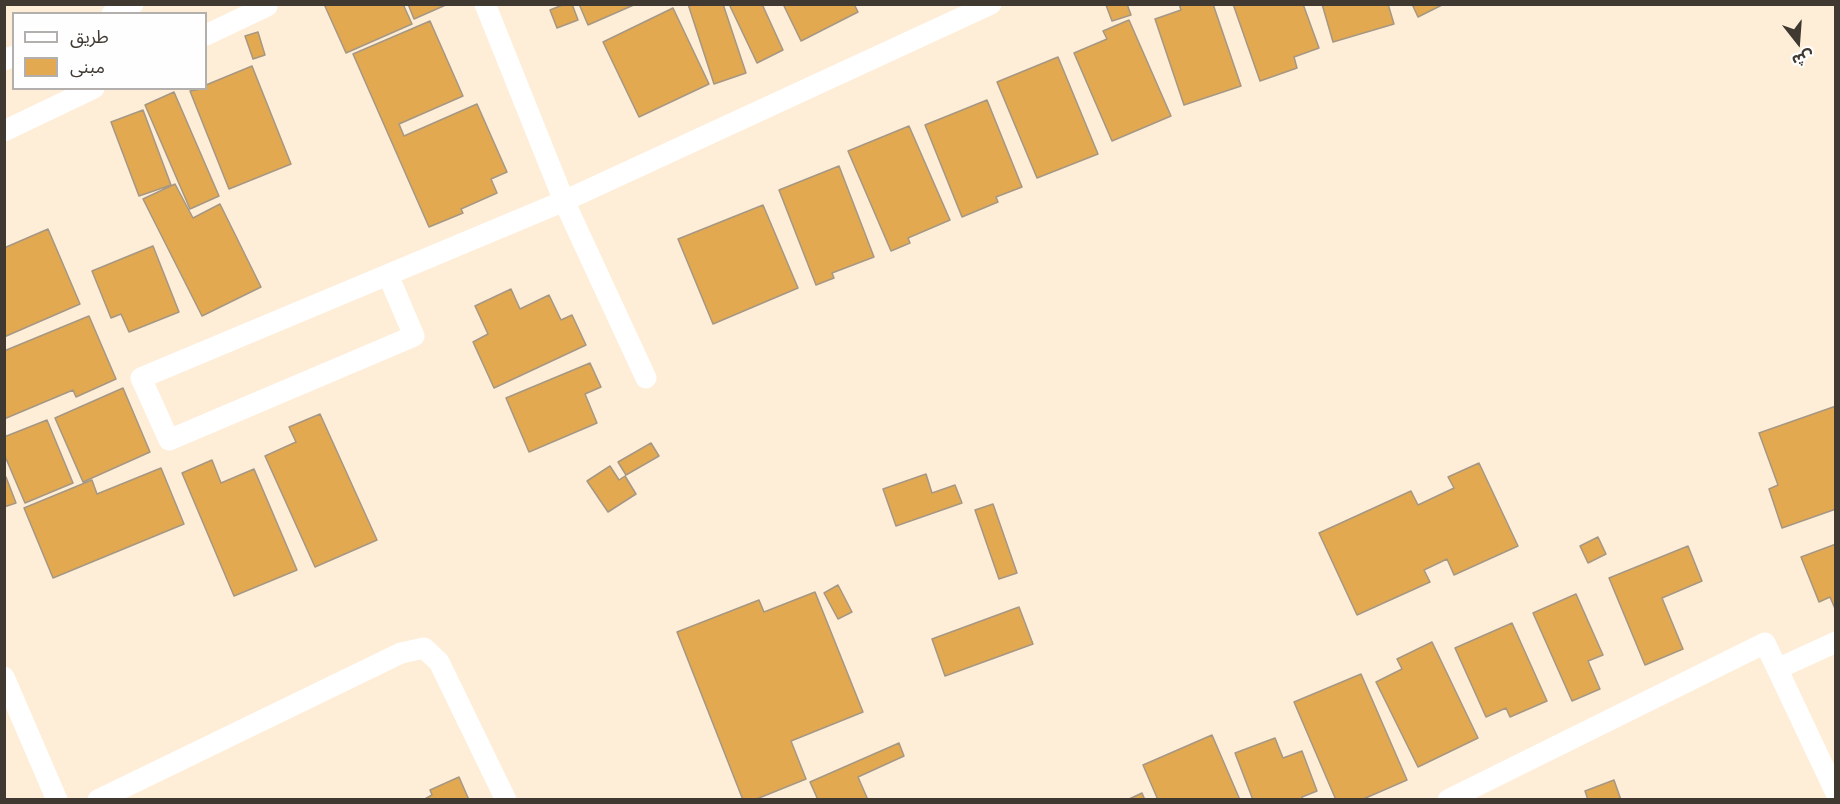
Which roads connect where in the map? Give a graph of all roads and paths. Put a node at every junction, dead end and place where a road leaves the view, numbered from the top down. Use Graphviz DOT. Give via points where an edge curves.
graph roads {
  1 [pos="133,4"];
  2 [pos="267,4"];
  3 [pos="485,4"];
  4 [pos="991,4"];
  5 [pos="116,12"];
  6 [pos="207,35"];
  7 [pos="90,90"];
  8 [pos="4,131"];
  9 [pos="564,201"];
  10 [pos="388,275"];
  11 [pos="646,378"];
  12 [pos="1836,642"];
  13 [pos="1777,669"];
  14 [pos="4,677"];
  15 [pos="1836,793"];
  16 [pos="57,800"];
  17 [pos="98,800"];
  18 [pos="506,800"];
  19 [pos="1448,800"];
  1 -- 5 [label="street"];
  2 -- 6 [label="street"];
  3 -- 9 [label="street"];
  4 -- 9 [label="street"];
  7 -- 8 [label="street"];
  9 -- 10 [label="street"];
  9 -- 11 [label="street"];
  10 -- 10 [label="street" via="141,378 169,440 414,336"];
  12 -- 13 [label="street"];
  13 -- 15 [label="street"];
  13 -- 19 [label="street" via="1765,643"];
  14 -- 16 [label="street"];
  17 -- 18 [label="street" via="401,653 424,648 440,662"];
}
